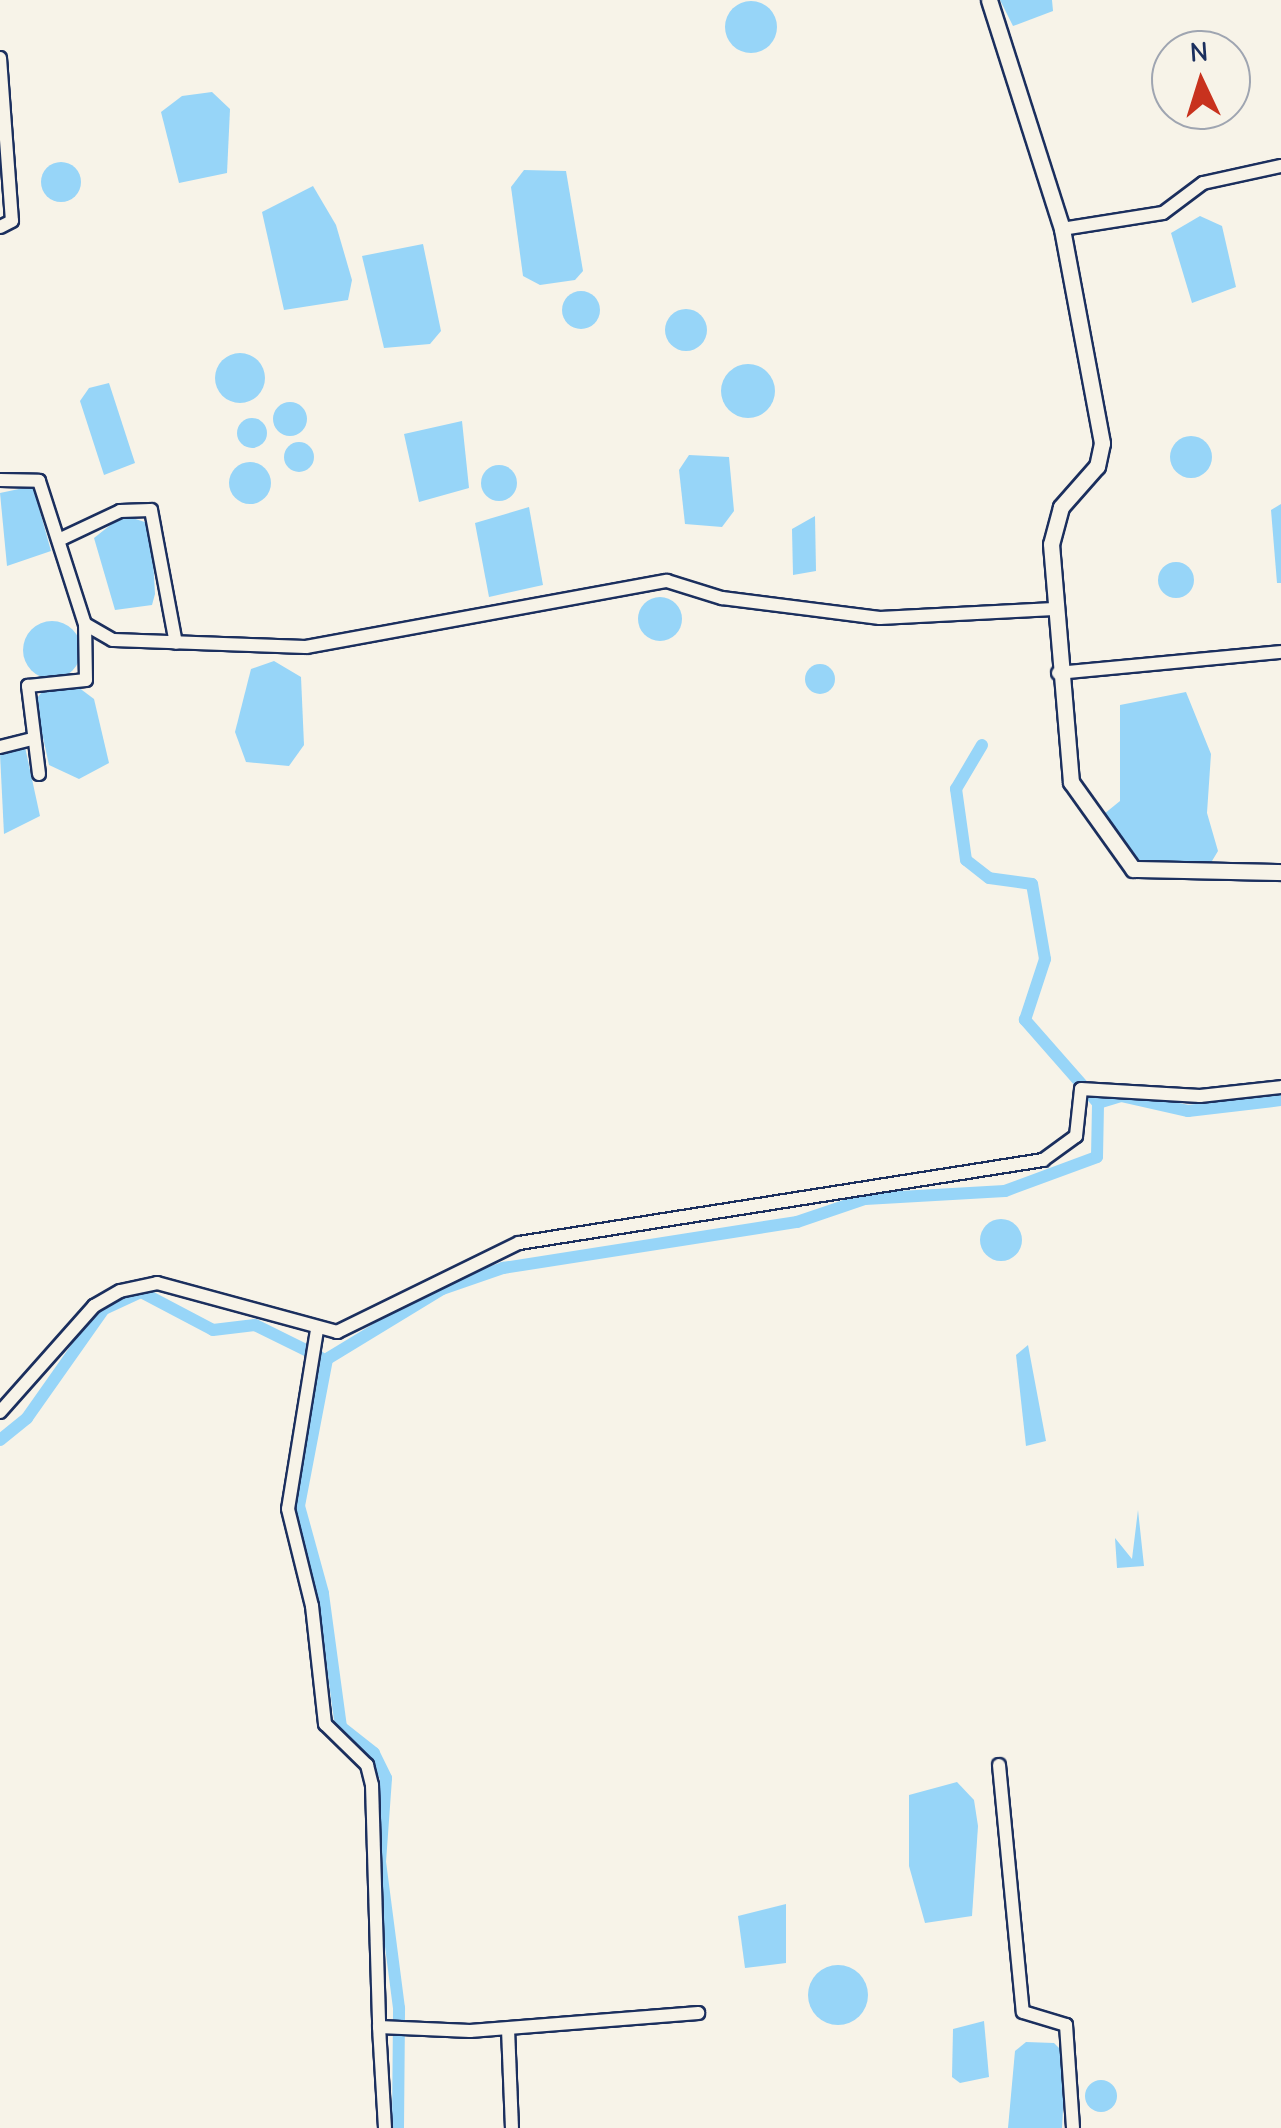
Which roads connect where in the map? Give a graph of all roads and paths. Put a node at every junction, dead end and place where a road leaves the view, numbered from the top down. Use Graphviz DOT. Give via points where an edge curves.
graph roads {
  1 [pos="989,0"];
  2 [pos="0,58"];
  3 [pos="1281,166"];
  4 [pos="0,227"];
  5 [pos="1062,229"];
  6 [pos="0,480"];
  7 [pos="64,538"];
  8 [pos="1054,609"];
  9 [pos="85,624"];
  10 [pos="176,643"];
  11 [pos="1281,652"];
  12 [pos="1058,674"];
  13 [pos="33,739"];
  14 [pos="0,748"];
  15 [pos="39,774"];
  16 [pos="1281,872"];
  17 [pos="1281,1086"];
  18 [pos="318,1330"];
  19 [pos="0,1412"];
  20 [pos="1000,1765"];
  21 [pos="698,2014"];
  22 [pos="379,2027"];
  23 [pos="508,2028"];
  24 [pos="385,2128"];
  25 [pos="512,2128"];
  26 [pos="1073,2128"];
  1 -- 5 [label="main road"];
  2 -- 4 [label="street" via="12,221"];
  3 -- 5 [label="street" via="1202,183 1163,212"];
  5 -- 8 [label="main road" via="1102,443 1098,466 1056,522"];
  6 -- 7 [label="street" via="39,482"];
  7 -- 9 [label="street"];
  7 -- 10 [label="street" via="120,510 152,510"];
  8 -- 10 [label="street" via="880,618 722,598 667,581 624,583 306,647"];
  8 -- 12 [label="main road"];
  9 -- 10 [label="street" via="113,640"];
  9 -- 13 [label="street" via="86,680 28,686"];
  11 -- 12 [label="street"];
  12 -- 16 [label="main road" via="1071,782 1120,862 1154,874"];
  13 -- 14 [label="street"];
  13 -- 15 [label="street"];
  17 -- 18 [label="street" via="1200,1096 1081,1090 1076,1136 1043,1160 518,1243 452,1268 368,1322"];
  18 -- 19 [label="street" via="157,1282 120,1291 94,1306"];
  18 -- 22 [label="street" via="288,1509 312,1606 325,1724 367,1765 372,1785"];
  20 -- 26 [label="street" via="1023,2012 1066,2026"];
  21 -- 23 [label="street"];
  22 -- 23 [label="street"];
  22 -- 24 [label="street"];
  23 -- 25 [label="street"];
}
